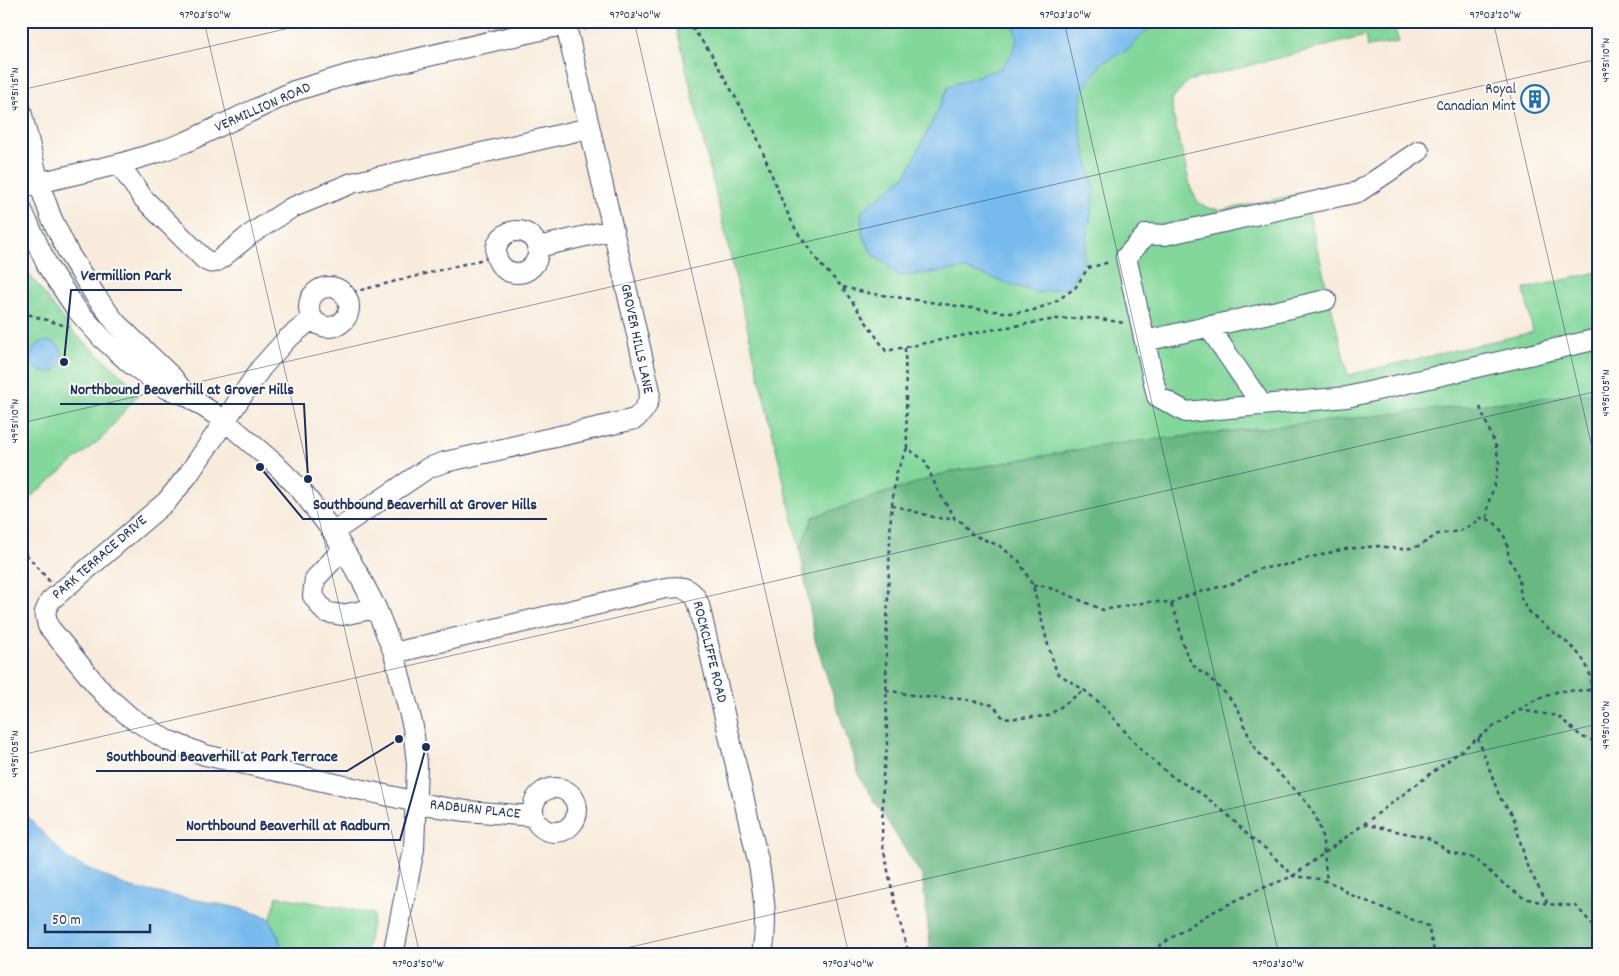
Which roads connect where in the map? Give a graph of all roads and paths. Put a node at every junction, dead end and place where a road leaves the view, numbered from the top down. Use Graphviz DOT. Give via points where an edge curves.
graph roads {
  1 [pos="614,21"];
  2 [pos="687,21"];
  3 [pos="566,26"];
  4 [pos="21,111"];
  5 [pos="589,128"];
  6 [pos="1419,151"];
  7 [pos="118,164"];
  8 [pos="30,185"];
  9 [pos="21,208"];
  10 [pos="612,230"];
  11 [pos="538,247"];
  12 [pos="496,256"];
  13 [pos="1126,257"];
  14 [pos="842,286"];
  15 [pos="345,294"];
  16 [pos="1326,300"];
  17 [pos="21,312"];
  18 [pos="312,319"];
  19 [pos="1208,326"];
  20 [pos="75,329"];
  21 [pos="1143,333"];
  22 [pos="1598,339"];
  23 [pos="905,348"];
  24 [pos="186,395"];
  25 [pos="1262,405"];
  26 [pos="1480,407"];
  27 [pos="224,421"];
  28 [pos="907,448"];
  29 [pos="892,505"];
  30 [pos="1486,518"];
  31 [pos="955,519"];
  32 [pos="338,540"];
  33 [pos="21,548"];
  34 [pos="1033,586"];
  35 [pos="59,592"];
  36 [pos="1171,605"];
  37 [pos="376,608"];
  38 [pos="394,653"];
  39 [pos="1591,676"];
  40 [pos="1598,688"];
  41 [pos="886,690"];
  42 [pos="1084,690"];
  43 [pos="1590,690"];
  44 [pos="1519,710"];
  45 [pos="1478,738"];
  46 [pos="1598,742"];
  47 [pos="416,802"];
  48 [pos="533,816"];
  49 [pos="1364,824"];
  50 [pos="1324,854"];
  51 [pos="1293,876"];
  52 [pos="1327,881"];
  53 [pos="1548,904"];
  54 [pos="1598,931"];
  55 [pos="393,955"];
  56 [pos="762,955"];
  57 [pos="909,955"];
  58 [pos="1145,955"];
  59 [pos="1435,955"];
  1 -- 3 [label="path"];
  2 -- 14 [label="path" via="710,52 756,132 797,232 820,265"];
  3 -- 5 [label="street, GROVER HILLS LANE"];
  3 -- 7 [label="street, VERMILLION ROAD" via="347,75 294,91 186,142"];
  4 -- 8 [label="street"];
  5 -- 7 [label="street" via="352,183 291,208 213,263 208,263 143,198"];
  5 -- 10 [label="street, GROVER HILLS LANE"];
  6 -- 13 [label="street" via="1358,192 1165,235 1147,234"];
  7 -- 8 [label="street, VERMILLION ROAD"];
  8 -- 24 [label="street" via="95,295 116,323 174,378"];
  9 -- 24 [label="street" via="48,267 77,310 131,364 165,388"];
  10 -- 11 [label="street"];
  10 -- 32 [label="street, GROVER HILLS LANE" via="650,390 644,412 635,419 428,468"];
  11 -- 12 [label="street" via="525,232 512,231 501,238"];
  11 -- 12 [label="street" via="536,261 525,271 511,272 499,263"];
  12 -- 15 [label="path"];
  13 -- 14 [label="path" via="1088,268 1075,288 1055,302 1031,311 1012,313 868,293"];
  13 -- 21 [label="street"];
  14 -- 23 [label="path" via="886,352"];
  15 -- 18 [label="street" via="340,289 326,286 314,293 308,305"];
  15 -- 18 [label="street" via="349,306 341,323 323,326"];
  16 -- 19 [label="street"];
  17 -- 20 [label="path"];
  18 -- 27 [label="street, PARK TERRACE DRIVE" via="274,353"];
  19 -- 21 [label="street"];
  19 -- 25 [label="street"];
  21 -- 23 [label="path" via="1094,318 1056,319"];
  21 -- 25 [label="street" via="1157,396 1186,412"];
  22 -- 25 [label="street" via="1347,398"];
  23 -- 28 [label="path"];
  24 -- 27 [label="street"];
  26 -- 30 [label="path" via="1499,463"];
  27 -- 32 [label="street" via="300,489"];
  27 -- 35 [label="street, PARK TERRACE DRIVE" via="188,475 166,501"];
  28 -- 29 [label="path" via="896,474"];
  28 -- 31 [label="path" via="925,461"];
  29 -- 31 [label="path" via="937,518"];
  29 -- 41 [label="path"];
  30 -- 36 [label="path" via="1479,518 1460,531 1438,534 1412,548 1378,546 1345,549 1291,564 1258,569 1235,583 1181,598"];
  30 -- 39 [label="path" via="1494,522 1506,541 1520,581 1522,602 1546,628 1564,639 1580,656"];
  31 -- 34 [label="path" via="973,535 1000,546 1019,561"];
  32 -- 37 [label="street"];
  32 -- 37 [label="street, GROVER HILLS LANE" via="316,579 313,596 325,612 342,615"];
  33 -- 35 [label="path"];
  34 -- 36 [label="path" via="1059,591 1103,610 1148,602"];
  34 -- 42 [label="path" via="1057,673"];
  35 -- 47 [label="street, PARK TERRACE DRIVE" via="45,612 48,626 103,693 130,717 168,740 205,756"];
  36 -- 50 [label="path" via="1178,619 1184,649 1196,670 1204,673 1236,706 1255,748 1310,807 1317,819"];
  37 -- 38 [label="street"];
  38 -- 47 [label="street" via="413,727 417,764"];
  38 -- 56 [label="street, ROCKCLIFFE ROAD" via="657,590 675,587 690,590 699,606 759,865 766,908"];
  39 -- 40 [label="path"];
  39 -- 43 [label="path"];
  40 -- 43 [label="path"];
  41 -- 42 [label="path" via="993,704 1004,719 1048,716"];
  41 -- 57 [label="path" via="882,842"];
  42 -- 51 [label="path" via="1101,704 1144,753 1228,815"];
  43 -- 44 [label="path" via="1560,692 1530,702"];
  44 -- 45 [label="path"];
  44 -- 46 [label="path" via="1558,716 1582,736"];
  45 -- 49 [label="path"];
  45 -- 53 [label="path" via="1500,798 1514,815 1527,866"];
  47 -- 48 [label="street, RADBURN PLACE" via="466,811"];
  47 -- 55 [label="street" via="414,850"];
  49 -- 50 [label="path"];
  49 -- 53 [label="path" via="1428,838 1450,852 1476,859 1524,898"];
  50 -- 51 [label="path"];
  50 -- 52 [label="path"];
  51 -- 52 [label="path"];
  51 -- 58 [label="path" via="1207,915"];
  52 -- 59 [label="path" via="1348,894 1428,926"];
  53 -- 54 [label="path" via="1576,906"];
}
